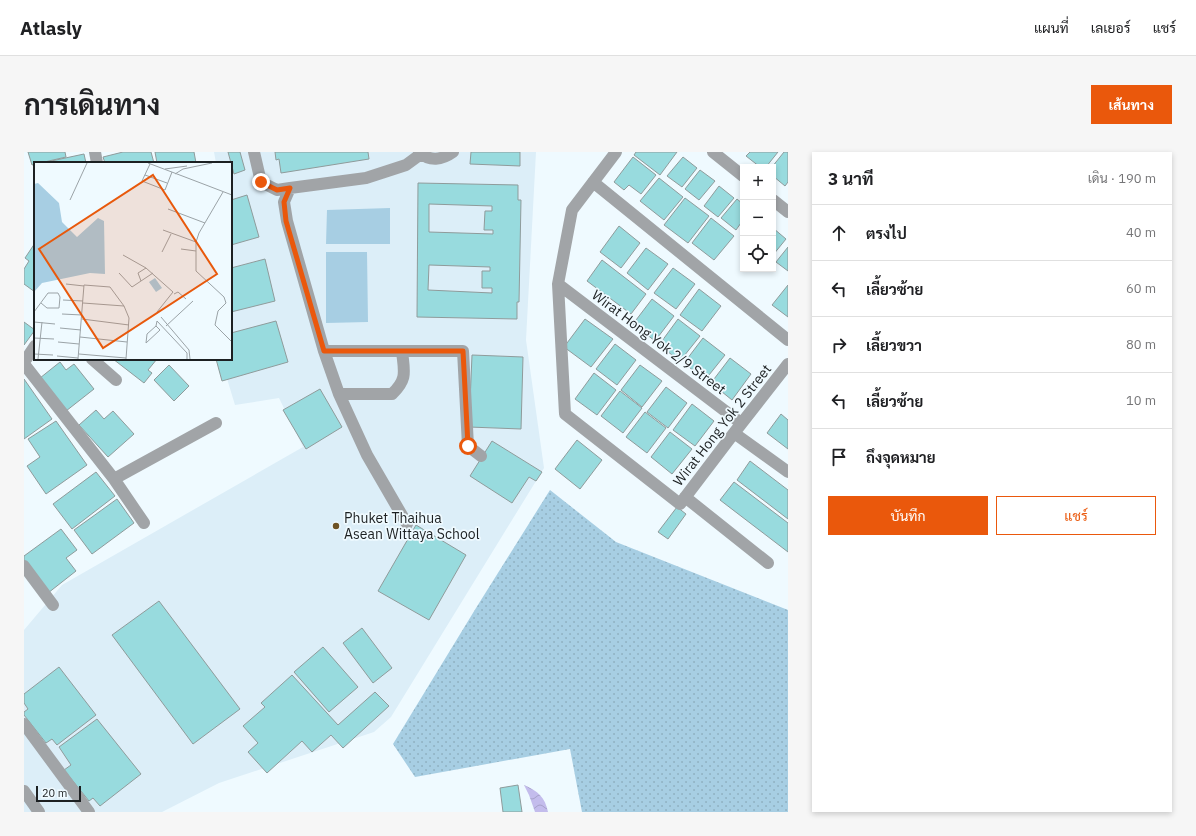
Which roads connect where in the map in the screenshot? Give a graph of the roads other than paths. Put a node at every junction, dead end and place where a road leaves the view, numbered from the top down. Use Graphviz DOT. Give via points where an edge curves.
graph roads {
  1 [pos="95,152"];
  2 [pos="254,152"];
  3 [pos="453,152"];
  4 [pos="616,152"];
  5 [pos="713,152"];
  6 [pos="420,153"];
  7 [pos="97,162"];
  8 [pos="740,174"];
  9 [pos="593,182"];
  10 [pos="290,188"];
  11 [pos="776,202"];
  12 [pos="788,212"];
  13 [pos="558,284"];
  14 [pos="788,340"];
  15 [pos="34,348"];
  16 [pos="324,351"];
  17 [pos="402,351"];
  18 [pos="93,360"];
  19 [pos="24,363"];
  20 [pos="787,367"];
  21 [pos="116,380"];
  22 [pos="339,394"];
  23 [pos="216,423"];
  24 [pos="742,423"];
  25 [pos="734,433"];
  26 [pos="480,456"];
  27 [pos="788,472"];
  28 [pos="114,479"];
  29 [pos="685,498"];
  30 [pos="144,523"];
  31 [pos="407,524"];
  32 [pos="768,564"];
  33 [pos="24,566"];
  34 [pos="53,605"];
  35 [pos="24,724"];
  36 [pos="24,791"];
  37 [pos="39,812"];
  38 [pos="89,812"];
  1 -- 7 [label="street"];
  2 -- 10 [label="street" via="261,182 277,190"];
  3 -- 6 [label="street" via="439,159 431,159"];
  4 -- 9 [label="street"];
  5 -- 8 [label="street"];
  6 -- 10 [label="street" via="406,165 366,178"];
  9 -- 13 [label="street" via="572,210"];
  9 -- 14 [label="street"];
  10 -- 16 [label="street" via="284,202 286,221"];
  11 -- 12 [label="street"];
  13 -- 24 [label="street, Wirat Hong Yok 2/9 Street"];
  13 -- 29 [label="street, Wirat Hong Yok 2 Street" via="565,414 680,504"];
  15 -- 19 [label="street"];
  16 -- 17 [label="street"];
  16 -- 22 [label="street"];
  17 -- 22 [label="street" via="404,373 401,386 392,394"];
  17 -- 26 [label="street" via="463,351 468,446"];
  18 -- 21 [label="street"];
  19 -- 28 [label="street"];
  20 -- 24 [label="street, Wirat Hong Yok 2 Street"];
  22 -- 31 [label="street" via="367,455"];
  23 -- 28 [label="street"];
  24 -- 25 [label="street, Wirat Hong Yok 2 Street"];
  25 -- 27 [label="street"];
  25 -- 29 [label="street, Wirat Hong Yok 2 Street"];
  28 -- 30 [label="street"];
  29 -- 32 [label="street"];
  33 -- 34 [label="street"];
  35 -- 38 [label="street"];
  36 -- 37 [label="street"];
}
